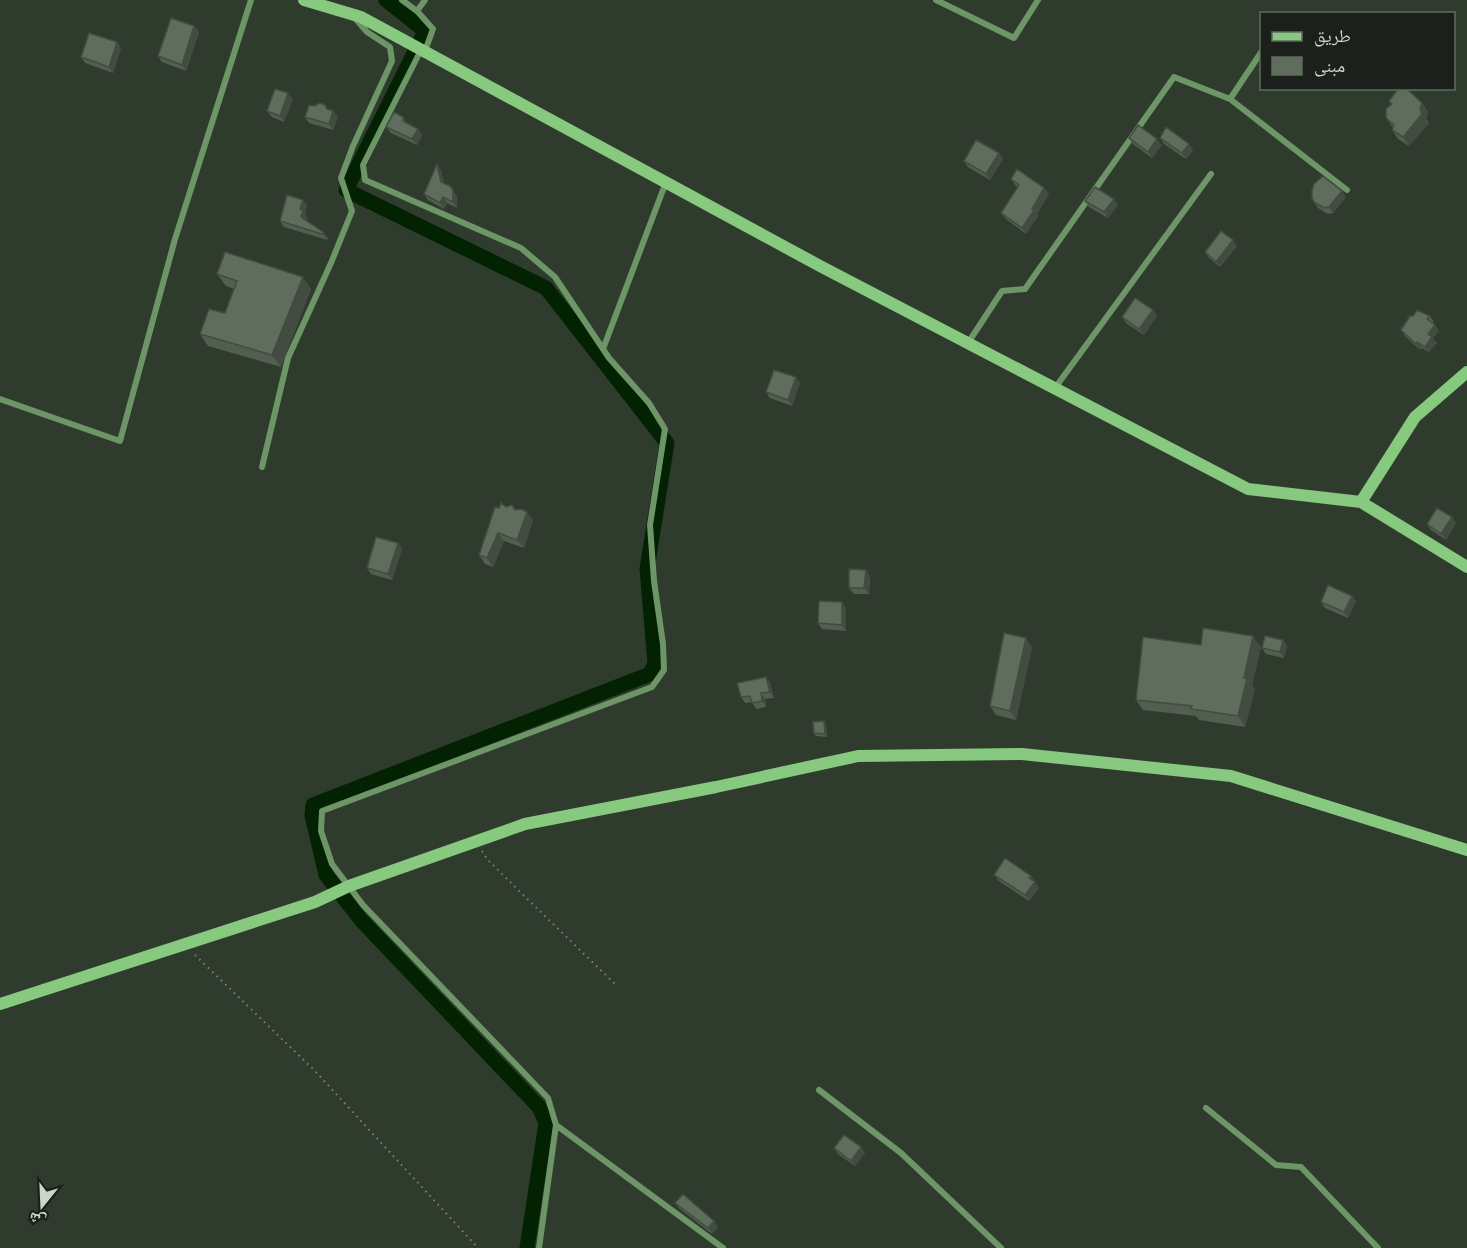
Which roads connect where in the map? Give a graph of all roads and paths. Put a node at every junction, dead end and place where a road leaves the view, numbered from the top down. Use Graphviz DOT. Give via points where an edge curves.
graph roads {
  1 [pos="251,0"];
  2 [pos="304,0"];
  3 [pos="402,0"];
  4 [pos="425,0"];
  5 [pos="936,0"];
  6 [pos="1038,0"];
  7 [pos="417,11"];
  8 [pos="352,15"];
  9 [pos="423,50"];
  10 [pos="1260,54"];
  11 [pos="1230,99"];
  12 [pos="1211,174"];
  13 [pos="666,182"];
  14 [pos="1347,190"];
  15 [pos="968,344"];
  16 [pos="603,349"];
  17 [pos="1467,372"];
  18 [pos="1055,389"];
  19 [pos="0,399"];
  20 [pos="262,466"];
  21 [pos="1361,502"];
  22 [pos="1467,567"];
  23 [pos="478,844"];
  24 [pos="1467,850"];
  25 [pos="349,886"];
  26 [pos="186,943"];
  27 [pos="615,984"];
  28 [pos="0,1004"];
  29 [pos="819,1090"];
  30 [pos="1206,1108"];
  31 [pos="556,1125"];
  32 [pos="478,1248"];
  33 [pos="539,1248"];
  34 [pos="723,1248"];
  35 [pos="1001,1248"];
  36 [pos="1378,1248"];
  1 -- 19 [label="street" via="175,239 120,441"];
  2 -- 8 [label="main road"];
  3 -- 7 [label="street"];
  4 -- 7 [label="street"];
  5 -- 6 [label="street" via="1014,38"];
  7 -- 9 [label="street" via="432,29"];
  8 -- 9 [label="main road"];
  8 -- 20 [label="street" via="367,32 390,47 392,61 341,178 352,211 288,358"];
  9 -- 13 [label="main road"];
  9 -- 16 [label="street" via="363,165 365,180 521,248 555,277"];
  10 -- 11 [label="street"];
  11 -- 14 [label="street"];
  11 -- 15 [label="street" via="1174,77 1025,289 1002,291"];
  12 -- 18 [label="street"];
  13 -- 15 [label="main road"];
  13 -- 16 [label="street"];
  15 -- 18 [label="main road"];
  16 -- 25 [label="street" via="649,402 665,429 650,525 664,670 652,687 322,811 321,831 332,864"];
  17 -- 21 [label="main road" via="1415,417"];
  18 -- 21 [label="main road" via="1248,489"];
  21 -- 22 [label="main road"];
  23 -- 27 [label="path" via="487,859"];
  24 -- 25 [label="main road" via="1231,776 1022,754 858,756 525,824"];
  25 -- 26 [label="main road" via="315,902"];
  25 -- 31 [label="street" via="391,936 548,1098"];
  26 -- 28 [label="main road"];
  26 -- 32 [label="path" via="314,1070"];
  29 -- 35 [label="street" via="901,1153"];
  30 -- 36 [label="street" via="1276,1165 1301,1167"];
  31 -- 33 [label="street"];
  31 -- 34 [label="street"];
}
